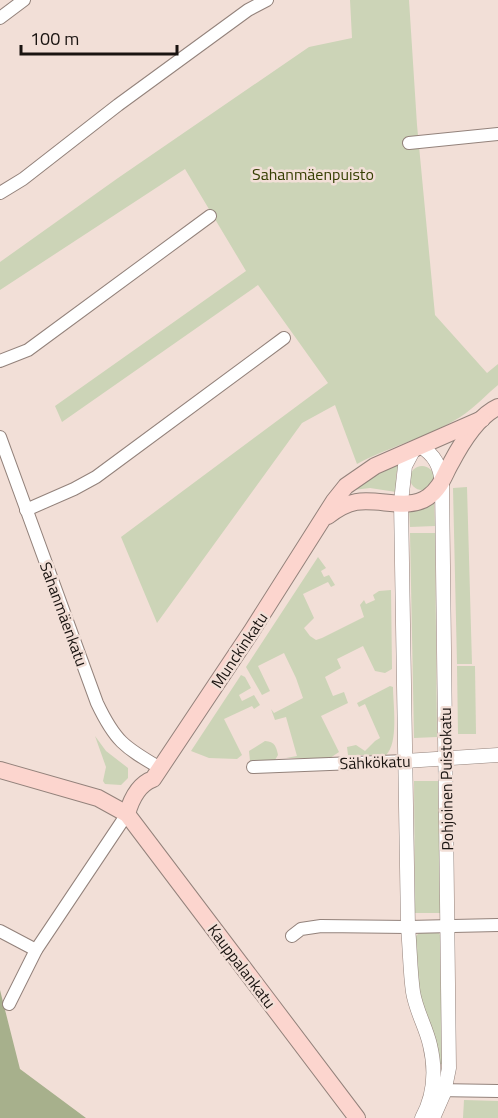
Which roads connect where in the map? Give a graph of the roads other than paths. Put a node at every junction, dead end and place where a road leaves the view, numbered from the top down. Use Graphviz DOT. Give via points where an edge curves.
graph roads {
  1 [pos="24,0"];
  2 [pos="267,0"];
  3 [pos="0,18"];
  4 [pos="498,134"];
  5 [pos="409,143"];
  6 [pos="0,193"];
  7 [pos="210,216"];
  8 [pos="284,338"];
  9 [pos="0,361"];
  10 [pos="493,409"];
  11 [pos="0,437"];
  12 [pos="417,447"];
  13 [pos="442,483"];
  14 [pos="401,502"];
  15 [pos="26,510"];
  16 [pos="323,520"];
  17 [pos="498,755"];
  18 [pos="446,759"];
  19 [pos="405,761"];
  20 [pos="253,767"];
  21 [pos="0,770"];
  22 [pos="156,773"];
  23 [pos="127,814"];
  24 [pos="448,925"];
  25 [pos="498,925"];
  26 [pos="408,927"];
  27 [pos="0,931"];
  28 [pos="291,936"];
  29 [pos="36,950"];
  30 [pos="9,1004"];
  31 [pos="439,1090"];
  32 [pos="498,1090"];
  33 [pos="357,1118"];
  34 [pos="422,1118"];
  35 [pos="433,1118"];
  1 -- 3 [label="street"];
  2 -- 6 [label="street" via="248,10"];
  4 -- 5 [label="street"];
  7 -- 9 [label="street" via="28,350"];
  8 -- 15 [label="street" via="96,477"];
  10 -- 12 [label="main road, Munckinkatu"];
  10 -- 13 [label="main road, Munckinkatu" via="451,463"];
  11 -- 15 [label="street, Sahanmäenkatu"];
  12 -- 13 [label="street, Pohjoinen Puistokatu" via="431,454 438,464"];
  12 -- 14 [label="street, Pohjoinen Puistokatu" via="405,466"];
  12 -- 16 [label="main road, Munckinkatu" via="375,466 346,486"];
  13 -- 14 [label="main road, Munckinkatu" via="423,500"];
  13 -- 18 [label="street, Pohjoinen Puistokatu"];
  14 -- 16 [label="main road, Munckinkatu" via="357,501 345,504"];
  14 -- 19 [label="street, Pohjoinen Puistokatu"];
  15 -- 22 [label="street, Sahanmäenkatu" via="105,721 122,744"];
  16 -- 22 [label="main road, Munckinkatu"];
  17 -- 18 [label="street, Sähkökatu"];
  18 -- 19 [label="street, Sähkökatu"];
  18 -- 24 [label="street, Pohjoinen Puistokatu"];
  19 -- 20 [label="street, Sähkökatu"];
  19 -- 26 [label="street, Pohjoinen Puistokatu"];
  21 -- 23 [label="main road" via="98,798"];
  22 -- 23 [label="main road, Munckinkatu" via="131,801"];
  23 -- 29 [label="street, Munckinkatu"];
  23 -- 33 [label="main road, Kauppalankatu"];
  24 -- 25 [label="street"];
  24 -- 26 [label="street"];
  24 -- 31 [label="street, Pohjoinen Puistokatu" via="449,1068"];
  26 -- 28 [label="street" via="314,926"];
  26 -- 31 [label="street, Pohjoinen Puistokatu" via="413,992"];
  27 -- 29 [label="street"];
  29 -- 30 [label="street, Munckinkatu"];
  31 -- 32 [label="street"];
  31 -- 34 [label="street, Pohjoinen Puistokatu"];
  31 -- 35 [label="street, Pohjoinen Puistokatu"];
}
